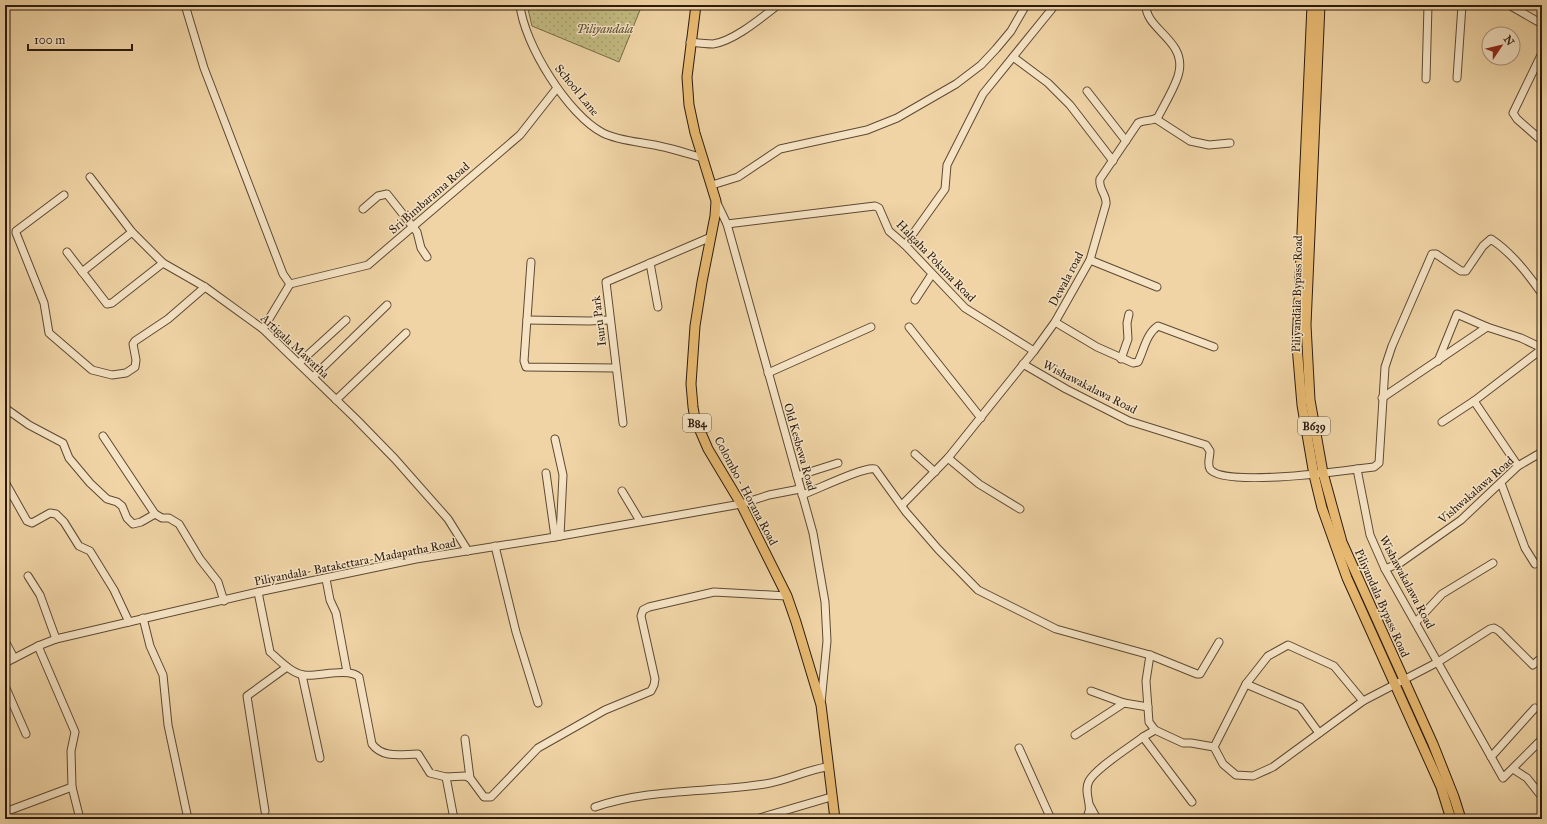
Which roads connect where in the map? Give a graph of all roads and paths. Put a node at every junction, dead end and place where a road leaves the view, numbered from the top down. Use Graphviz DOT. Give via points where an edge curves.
graph roads {
  1 [pos="185,5"];
  2 [pos="520,5"];
  3 [pos="778,5"];
  4 [pos="1026,5"];
  5 [pos="1055,5"];
  6 [pos="1146,5"];
  7 [pos="1312,5"];
  8 [pos="1320,5"];
  9 [pos="1428,5"];
  10 [pos="1462,5"];
  11 [pos="1509,5"];
  12 [pos="695,6"];
  13 [pos="1542,24"];
  14 [pos="690,42"];
  15 [pos="1542,53"];
  16 [pos="1013,57"];
  17 [pos="1457,78"];
  18 [pos="1426,79"];
  19 [pos="557,88"];
  20 [pos="1087,91"];
  21 [pos="1156,119"];
  22 [pos="1126,141"];
  23 [pos="1542,141"];
  24 [pos="1230,143"];
  25 [pos="704,158"];
  26 [pos="1112,160"];
  27 [pos="90,178"];
  28 [pos="712,185"];
  29 [pos="64,195"];
  30 [pos="716,201"];
  31 [pos="363,209"];
  32 [pos="727,224"];
  33 [pos="413,226"];
  34 [pos="132,232"];
  35 [pos="711,237"];
  36 [pos="905,246"];
  37 [pos="67,252"];
  38 [pos="427,257"];
  39 [pos="1090,260"];
  40 [pos="531,262"];
  41 [pos="163,263"];
  42 [pos="650,263"];
  43 [pos="82,272"];
  44 [pos="932,274"];
  45 [pos="290,284"];
  46 [pos="205,287"];
  47 [pos="1157,287"];
  48 [pos="1542,294"];
  49 [pos="915,300"];
  50 [pos="387,305"];
  51 [pos="658,307"];
  52 [pos="1130,314"];
  53 [pos="346,320"];
  54 [pos="527,320"];
  55 [pos="610,320"];
  56 [pos="1055,322"];
  57 [pos="871,326"];
  58 [pos="909,327"];
  59 [pos="1487,327"];
  60 [pos="263,329"];
  61 [pos="406,333"];
  62 [pos="1214,347"];
  63 [pos="1542,348"];
  64 [pos="1034,351"];
  65 [pos="1121,358"];
  66 [pos="1438,361"];
  67 [pos="299,363"];
  68 [pos="1023,364"];
  69 [pos="616,368"];
  70 [pos="768,373"];
  71 [pos="313,377"];
  72 [pos="1382,398"];
  73 [pos="336,400"];
  74 [pos="1474,401"];
  75 [pos="5,408"];
  76 [pos="981,418"];
  77 [pos="1442,422"];
  78 [pos="623,423"];
  79 [pos="103,436"];
  80 [pos="555,439"];
  81 [pos="1542,452"];
  82 [pos="915,454"];
  83 [pos="948,458"];
  84 [pos="838,462"];
  85 [pos="1518,466"];
  86 [pos="1357,469"];
  87 [pos="935,472"];
  88 [pos="546,473"];
  89 [pos="1318,474"];
  90 [pos="797,476"];
  91 [pos="5,482"];
  92 [pos="1501,483"];
  93 [pos="622,491"];
  94 [pos="801,492"];
  95 [pos="741,504"];
  96 [pos="902,505"];
  97 [pos="1020,509"];
  98 [pos="155,514"];
  99 [pos="640,521"];
  100 [pos="557,536"];
  101 [pos="495,546"];
  102 [pos="468,551"];
  103 [pos="1493,563"];
  104 [pos="1535,564"];
  105 [pos="1385,569"];
  106 [pos="28,576"];
  107 [pos="326,579"];
  108 [pos="258,592"];
  109 [pos="787,596"];
  110 [pos="224,601"];
  111 [pos="143,618"];
  112 [pos="129,622"];
  113 [pos="1416,622"];
  114 [pos="56,639"];
  115 [pos="5,641"];
  116 [pos="1219,642"];
  117 [pos="38,646"];
  118 [pos="1150,655"];
  119 [pos="1542,657"];
  120 [pos="14,658"];
  121 [pos="1438,662"];
  122 [pos="5,663"];
  123 [pos="287,667"];
  124 [pos="348,672"];
  125 [pos="302,675"];
  126 [pos="1399,681"];
  127 [pos="1246,684"];
  128 [pos="5,686"];
  129 [pos="1091,691"];
  130 [pos="1363,701"];
  131 [pos="538,703"];
  132 [pos="1124,703"];
  133 [pos="821,705"];
  134 [pos="1148,707"];
  135 [pos="1535,708"];
  136 [pos="1155,730"];
  137 [pos="1319,733"];
  138 [pos="26,734"];
  139 [pos="1075,735"];
  140 [pos="1143,737"];
  141 [pos="465,738"];
  142 [pos="1542,739"];
  143 [pos="1214,747"];
  144 [pos="1019,748"];
  145 [pos="1491,757"];
  146 [pos="320,758"];
  147 [pos="827,767"];
  148 [pos="1513,769"];
  149 [pos="446,777"];
  150 [pos="470,778"];
  151 [pos="72,786"];
  152 [pos="831,797"];
  153 [pos="1542,797"];
  154 [pos="1192,802"];
  155 [pos="1090,806"];
  156 [pos="595,807"];
  157 [pos="265,811"];
  158 [pos="5,812"];
  159 [pos="80,819"];
  160 [pos="188,819"];
  161 [pos="454,819"];
  162 [pos="756,819"];
  163 [pos="835,819"];
  164 [pos="1050,819"];
  165 [pos="1085,819"];
  166 [pos="1097,819"];
  167 [pos="1451,819"];
  168 [pos="1461,819"];
  1 -- 45 [label="street" via="204,68 283,274"];
  2 -- 19 [label="street, School Lane" via="524,27 538,58"];
  3 -- 14 [label="street" via="725,40 713,44"];
  4 -- 28 [label="street" via="1011,31 981,65 956,84 897,118 867,130 780,149 738,177"];
  5 -- 16 [label="street"];
  6 -- 21 [label="street" via="1149,17 1173,43 1178,58 1179,72"];
  7 -- 89 [label="main road, Piliyandala Bypass Road / B639" via="1297,346 1302,405"];
  8 -- 89 [label="main road, Piliyandala Bypass Road / B639" via="1306,325 1310,400"];
  9 -- 18 [label="street"];
  10 -- 17 [label="street"];
  11 -- 13 [label="street"];
  12 -- 14 [label="main road, Colombo - Horana Road / B84"];
  14 -- 25 [label="main road, Colombo - Horana Road / B84" via="687,77 689,106 694,133"];
  15 -- 23 [label="street" via="1513,113 1516,119"];
  16 -- 26 [label="street" via="1048,83 1070,105"];
  16 -- 36 [label="street" via="983,94 947,165 945,190"];
  19 -- 25 [label="street, School Lane" via="587,122 602,133"];
  19 -- 33 [label="street, Sri Bimbarama Road" via="520,135"];
  20 -- 22 [label="street"];
  21 -- 22 [label="street, Dewala road" via="1138,123"];
  21 -- 24 [label="street" via="1190,141 1209,145"];
  22 -- 26 [label="street, Dewala road"];
  25 -- 28 [label="main road, Colombo - Horana Road / B84"];
  26 -- 39 [label="street, Dewala road" via="1100,179 1099,184 1106,204"];
  27 -- 34 [label="street, Artigala Mawatha"];
  28 -- 30 [label="main road, Colombo - Horana Road / B84"];
  29 -- 46 [label="street" via="16,233 44,303 49,333 89,368 112,375 126,373 135,367 135,341 168,319"];
  30 -- 32 [label="street, Old Kesbewa Road"];
  30 -- 35 [label="main road, Colombo - Horana Road / B84"];
  31 -- 33 [label="street" via="378,196 387,194"];
  32 -- 36 [label="street, Halgaha Pokuna Road" via="875,206 879,208 889,231"];
  32 -- 70 [label="street, Old Kesbewa Road"];
  33 -- 38 [label="street" via="420,248"];
  33 -- 45 [label="street, Sri Bimbarama Road" via="368,265"];
  34 -- 41 [label="street, Artigala Mawatha"];
  34 -- 43 [label="street"];
  35 -- 42 [label="street, Isuru Park"];
  35 -- 95 [label="main road, Colombo - Horana Road / B84" via="695,326 691,384 693,407 695,419 708,449"];
  36 -- 44 [label="street, Halgaha Pokuna Road"];
  37 -- 43 [label="street"];
  39 -- 47 [label="street"];
  39 -- 56 [label="street, Dewala road"];
  40 -- 54 [label="street"];
  41 -- 43 [label="street" via="110,304 107,304"];
  41 -- 46 [label="street, Artigala Mawatha"];
  42 -- 51 [label="street"];
  42 -- 55 [label="street, Isuru Park" via="606,282"];
  44 -- 49 [label="street"];
  44 -- 64 [label="street, Halgaha Pokuna Road" via="965,308"];
  45 -- 60 [label="street"];
  46 -- 60 [label="street, Artigala Mawatha"];
  48 -- 72 [label="street" via="1501,245 1491,239 1466,271 1461,271 1436,254 1432,254 1392,346"];
  50 -- 71 [label="street"];
  52 -- 65 [label="street" via="1127,323 1128,340"];
  53 -- 67 [label="street"];
  54 -- 55 [label="street"];
  54 -- 69 [label="street" via="524,361 528,368"];
  55 -- 69 [label="street, Isuru Park"];
  56 -- 64 [label="street, Dewala road"];
  56 -- 65 [label="street" via="1097,348"];
  57 -- 70 [label="street"];
  58 -- 76 [label="street"];
  59 -- 63 [label="street"];
  59 -- 66 [label="street"];
  59 -- 66 [label="street" via="1454,313"];
  60 -- 67 [label="street, Artigala Mawatha"];
  61 -- 73 [label="street"];
  62 -- 65 [label="street" via="1161,326 1153,329 1138,362 1133,363"];
  63 -- 74 [label="street"];
  64 -- 68 [label="street, Dewala road"];
  66 -- 72 [label="street"];
  67 -- 71 [label="street, Artigala Mawatha"];
  68 -- 76 [label="street, Dewala road"];
  68 -- 89 [label="street, Wishawakalawa Road" via="1129,421 1206,445 1210,451 1208,465 1220,476 1270,477"];
  69 -- 78 [label="street, Isuru Park"];
  70 -- 90 [label="street, Old Kesbewa Road"];
  71 -- 73 [label="street, Artigala Mawatha"];
  72 -- 86 [label="street" via="1379,463 1374,467"];
  73 -- 102 [label="street, Artigala Mawatha" via="395,459 448,519"];
  74 -- 77 [label="street"];
  74 -- 85 [label="street"];
  75 -- 98 [label="street" via="29,425 63,443 70,458 90,483 107,499 122,506 130,523 141,522"];
  76 -- 83 [label="street, Dewala road"];
  79 -- 98 [label="street"];
  80 -- 100 [label="street" via="563,475"];
  81 -- 85 [label="street, Vishwakalawa Road"];
  82 -- 87 [label="street"];
  83 -- 87 [label="street, Dewala road"];
  83 -- 97 [label="street" via="979,484"];
  84 -- 90 [label="street"];
  85 -- 92 [label="street, Vishwakalawa Road"];
  86 -- 89 [label="street, Wishawakalawa Road"];
  86 -- 105 [label="street, Wishawakalawa Road" via="1370,534"];
  87 -- 96 [label="street, Dewala road"];
  88 -- 100 [label="street"];
  89 -- 126 [label="main road, Piliyandala Bypass Road / B639" via="1342,542"];
  90 -- 94 [label="street, Old Kesbewa Road"];
  91 -- 112 [label="street" via="27,521 32,523 50,513 56,514 79,546 90,551 114,590"];
  92 -- 104 [label="street" via="1525,548"];
  92 -- 105 [label="street, Vishwakalawa Road" via="1461,520 1400,563"];
  93 -- 99 [label="street"];
  94 -- 95 [label="street, Piliyandala- Batakettara-Madapatha Road" via="769,495"];
  94 -- 96 [label="street" via="872,468 878,472"];
  94 -- 133 [label="street, Old Kesbewa Road" via="814,533 825,602 827,641"];
  95 -- 99 [label="street, Piliyandala- Batakettara-Madapatha Road"];
  95 -- 109 [label="main road, Colombo - Horana Road / B84"];
  96 -- 118 [label="street" via="938,549 978,590 1056,629"];
  98 -- 110 [label="street" via="179,524 200,559 218,582"];
  99 -- 100 [label="street, Piliyandala- Batakettara-Madapatha Road"];
  100 -- 101 [label="street, Piliyandala- Batakettara-Madapatha Road"];
  101 -- 102 [label="street, Piliyandala- Batakettara-Madapatha Road"];
  101 -- 131 [label="street" via="516,632"];
  102 -- 107 [label="street, Piliyandala- Batakettara-Madapatha Road" via="416,559"];
  103 -- 113 [label="street" via="1442,594"];
  105 -- 113 [label="street, Wishawakalawa Road"];
  106 -- 114 [label="street" via="40,595"];
  107 -- 108 [label="street, Piliyandala- Batakettara-Madapatha Road"];
  107 -- 124 [label="street"];
  108 -- 110 [label="street, Piliyandala- Batakettara-Madapatha Road"];
  108 -- 123 [label="street" via="270,652"];
  109 -- 133 [label="main road, Colombo - Horana Road / B84"];
  109 -- 150 [label="street" via="714,592 648,607 643,610 641,616 655,679 651,691 605,710 538,748 491,797 484,797"];
  110 -- 111 [label="street, Piliyandala- Batakettara-Madapatha Road"];
  111 -- 112 [label="street, Piliyandala- Batakettara-Madapatha Road"];
  111 -- 160 [label="street" via="150,646 163,675 168,725"];
  112 -- 114 [label="street, Piliyandala- Batakettara-Madapatha Road"];
  113 -- 121 [label="street, Wishawakalawa Road"];
  114 -- 117 [label="street, Piliyandala- Batakettara-Madapatha Road"];
  115 -- 120 [label="street"];
  116 -- 118 [label="street" via="1200,674"];
  117 -- 120 [label="street, Piliyandala- Batakettara-Madapatha Road"];
  117 -- 151 [label="street" via="75,732 71,751"];
  118 -- 134 [label="street" via="1146,681"];
  119 -- 121 [label="street" via="1534,666 1494,628"];
  120 -- 122 [label="street, Piliyandala- Batakettara-Madapatha Road"];
  121 -- 126 [label="street"];
  121 -- 145 [label="street, Wishawakalawa Road"];
  123 -- 125 [label="street"];
  123 -- 157 [label="street" via="247,696"];
  124 -- 125 [label="street"];
  124 -- 149 [label="street" via="359,677 372,744 376,749 385,754 418,754 430,773"];
  125 -- 146 [label="street"];
  126 -- 130 [label="street"];
  126 -- 167 [label="main road, Piliyandala Bypass Road / B639" via="1442,788"];
  126 -- 168 [label="main road, Piliyandala Bypass Road / B639" via="1433,744"];
  127 -- 130 [label="street" via="1268,656 1288,645 1334,666"];
  127 -- 137 [label="street" via="1300,707"];
  127 -- 143 [label="street"];
  128 -- 138 [label="street"];
  129 -- 132 [label="street"];
  130 -- 137 [label="street"];
  132 -- 134 [label="street"];
  132 -- 139 [label="street"];
  133 -- 147 [label="main road, Colombo - Horana Road / B84"];
  134 -- 136 [label="street" via="1149,722"];
  135 -- 145 [label="street"];
  136 -- 140 [label="street"];
  136 -- 143 [label="street" via="1183,743 1192,742"];
  137 -- 143 [label="street" via="1272,767 1253,776 1236,775 1223,764"];
  140 -- 154 [label="street"];
  140 -- 155 [label="street" via="1089,781 1087,794"];
  141 -- 150 [label="street"];
  142 -- 148 [label="street"];
  144 -- 164 [label="street"];
  145 -- 148 [label="street, Wishawakalawa Road" via="1503,778"];
  147 -- 152 [label="main road, Colombo - Horana Road / B84"];
  147 -- 156 [label="street" via="766,784 689,790 623,799"];
  148 -- 153 [label="street" via="1527,778"];
  149 -- 150 [label="street"];
  149 -- 161 [label="street"];
  151 -- 158 [label="street"];
  151 -- 159 [label="street"];
  152 -- 162 [label="street"];
  152 -- 163 [label="main road, Colombo - Horana Road / B84"];
  155 -- 165 [label="street" via="1089,815"];
  155 -- 166 [label="street"];
}
